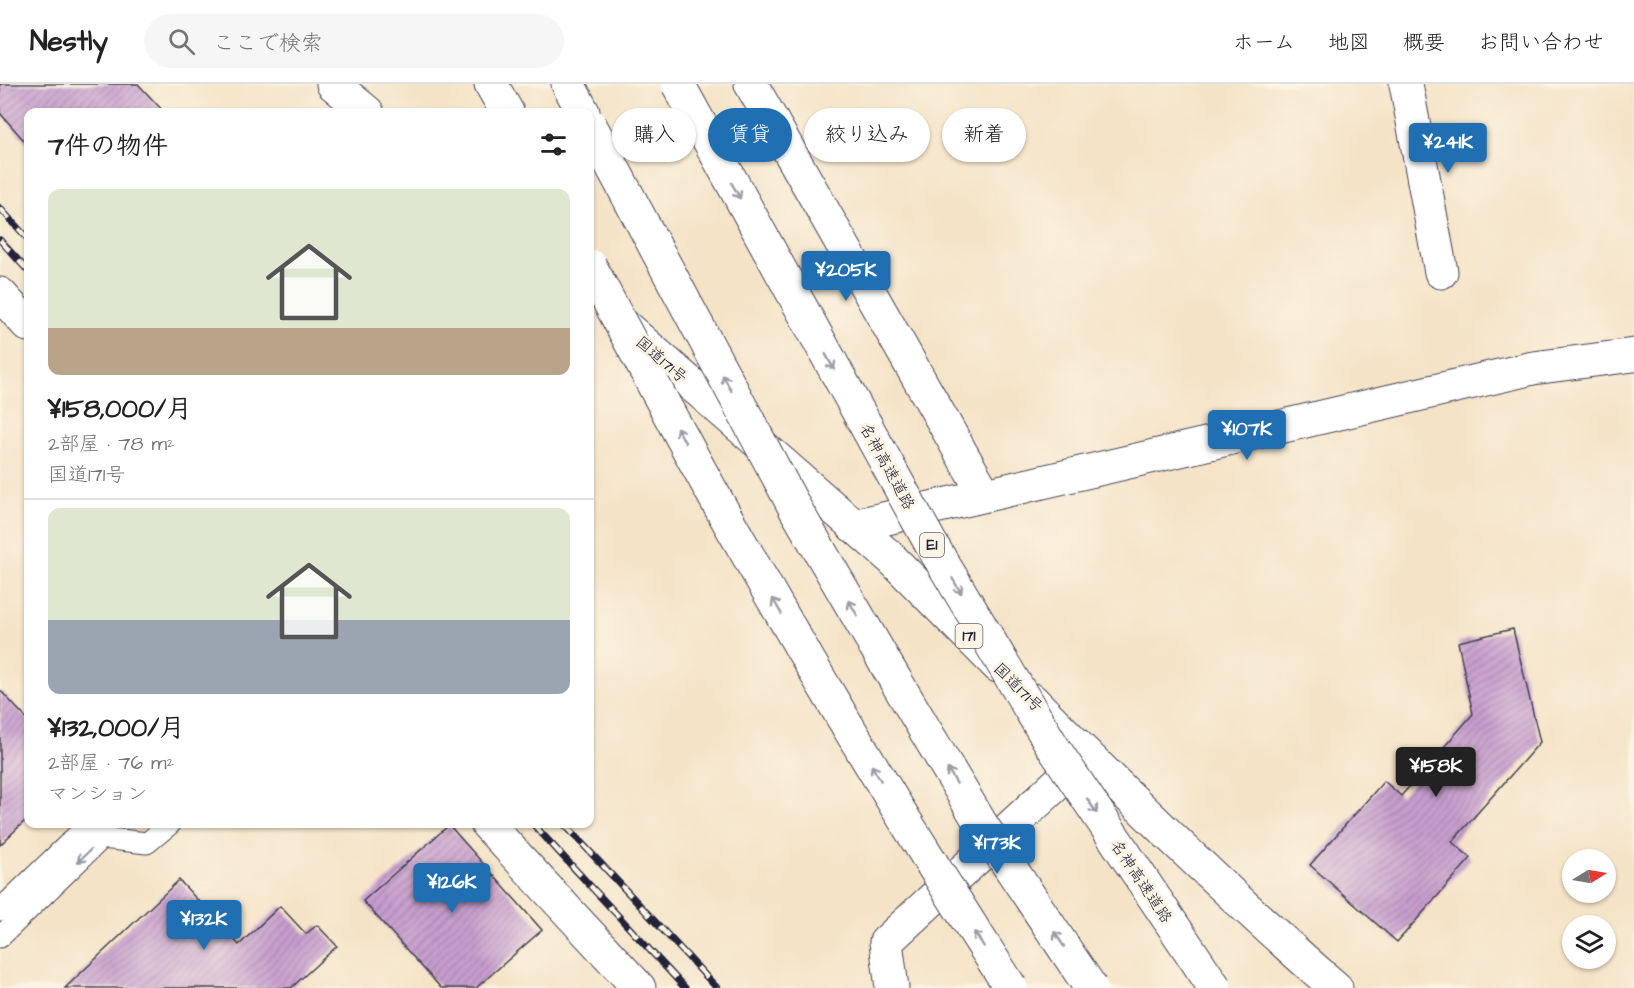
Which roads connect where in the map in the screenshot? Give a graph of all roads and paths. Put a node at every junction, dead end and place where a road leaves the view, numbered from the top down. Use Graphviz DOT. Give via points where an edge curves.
graph roads {
  1 [pos="333,84"];
  2 [pos="491,84"];
  3 [pos="568,84"];
  4 [pos="678,84"];
  5 [pos="752,84"];
  6 [pos="1406,84"];
  7 [pos="362,108"];
  8 [pos="505,108"];
  9 [pos="581,108"];
  10 [pos="594,132"];
  11 [pos="1441,272"];
  12 [pos="594,273"];
  13 [pos="0,294"];
  14 [pos="594,300"];
  15 [pos="24,321"];
  16 [pos="1634,355"];
  17 [pos="985,495"];
  18 [pos="853,526"];
  19 [pos="1087,756"];
  20 [pos="85,828"];
  21 [pos="165,828"];
  22 [pos="491,828"];
  23 [pos="0,910"];
  24 [pos="0,937"];
  25 [pos="639,988"];
  26 [pos="892,988"];
  27 [pos="1011,988"];
  28 [pos="1091,988"];
  29 [pos="1215,988"];
  30 [pos="1336,988"];
  1 -- 7 [label="main road"];
  2 -- 8 [label="main road"];
  3 -- 9 [label="main road"];
  4 -- 29 [label="main road, 名神高速道路 / E1, one-way, bridge" via="930,542 1053,747"];
  5 -- 17 [label="main road"];
  6 -- 11 [label="main road"];
  28 -- 10 [label="main road, one-way, bridge" via="981,824 881,657 785,489"];
  27 -- 12 [label="main road, one-way, bridge" via="880,781 741,544"];
  13 -- 15 [label="main road"];
  14 -- 18 [label="main road, 国道171号 / 171"];
  16 -- 17 [label="main road" via="1533,368"];
  17 -- 18 [label="main road"];
  18 -- 19 [label="main road, 国道171号 / 171" via="891,558"];
  19 -- 26 [label="main road" via="885,942"];
  19 -- 30 [label="main road, 国道171号 / 171"];
  20 -- 23 [label="lane"];
  21 -- 24 [label="lane, one-way" via="147,843 102,838"];
  22 -- 25 [label="main road"];
}
